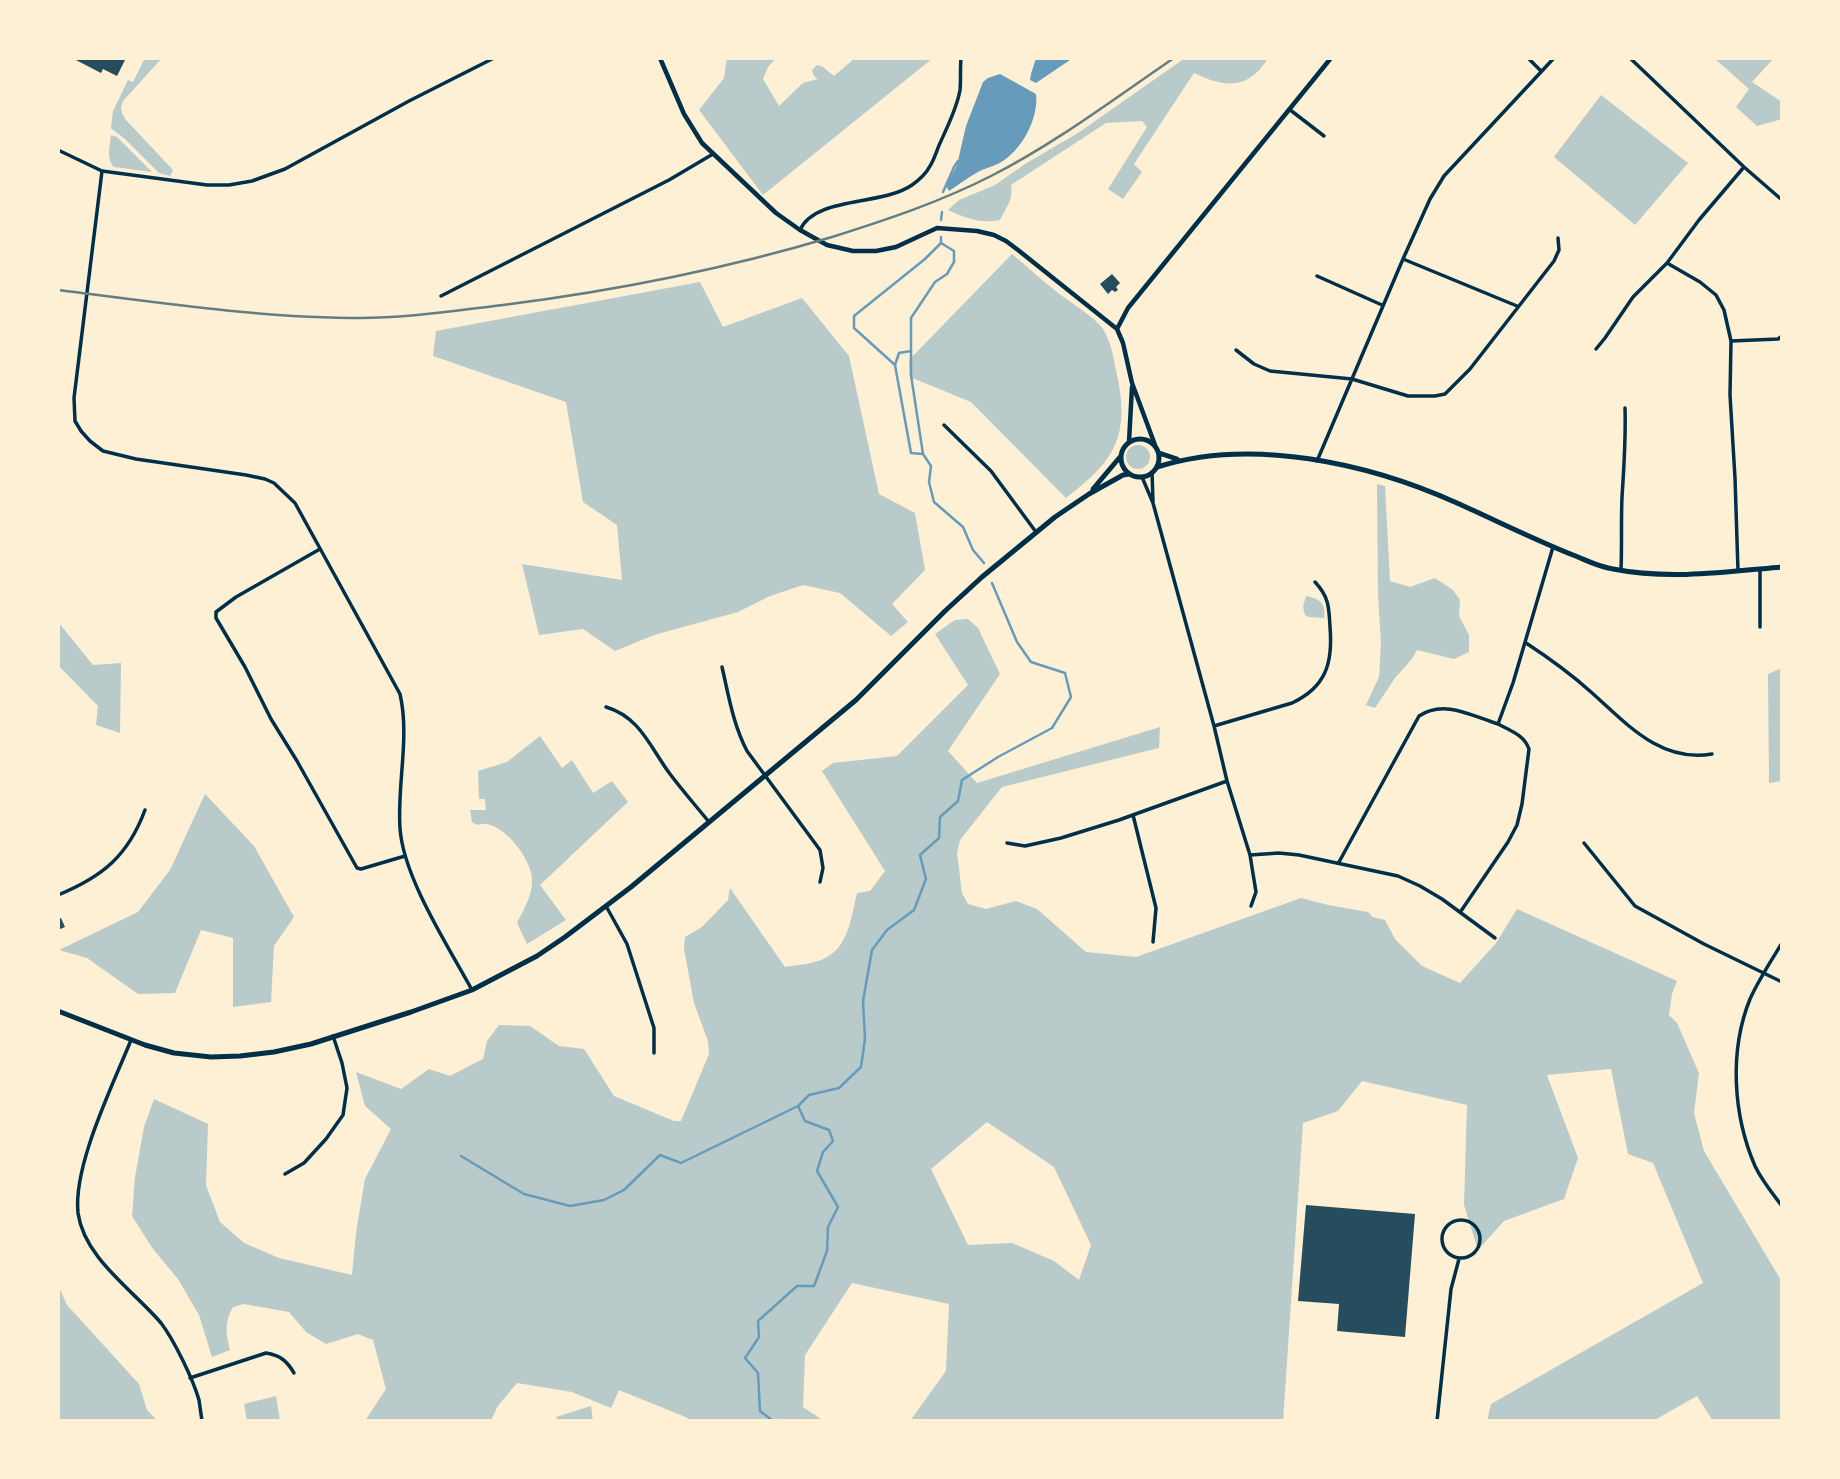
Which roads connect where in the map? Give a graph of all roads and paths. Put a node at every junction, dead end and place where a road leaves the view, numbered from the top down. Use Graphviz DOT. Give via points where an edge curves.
graph roads {
  1 [pos="494,58"];
  2 [pos="660,58"];
  3 [pos="961,58"];
  4 [pos="1331,58"];
  5 [pos="1528,58"];
  6 [pos="1554,58"];
  7 [pos="1630,58"];
  8 [pos="1541,71"];
  9 [pos="1289,109"];
  10 [pos="1324,136"];
  11 [pos="58,150"];
  12 [pos="713,154"];
  13 [pos="1744,167"];
  14 [pos="102,171"];
  15 [pos="1782,200"];
  16 [pos="800,230"];
  17 [pos="1558,238"];
  18 [pos="1403,259"];
  19 [pos="1667,263"];
  20 [pos="1317,276"];
  21 [pos="441,296"];
  22 [pos="1383,305"];
  23 [pos="1517,306"];
  24 [pos="1117,329"];
  25 [pos="1782,336"];
  26 [pos="1731,341"];
  27 [pos="1596,349"];
  28 [pos="1236,350"];
  29 [pos="1352,379"];
  30 [pos="1132,383"];
  31 [pos="1625,408"];
  32 [pos="944,425"];
  33 [pos="1129,442"];
  34 [pos="1155,445"];
  35 [pos="1159,453"];
  36 [pos="1121,457"];
  37 [pos="1181,460"];
  38 [pos="1317,461"];
  39 [pos="1155,470"];
  40 [pos="1129,474"];
  41 [pos="1142,477"];
  42 [pos="1089,494"];
  43 [pos="1153,503"];
  44 [pos="1037,534"];
  45 [pos="1553,547"];
  46 [pos="320,549"];
  47 [pos="1782,567"];
  48 [pos="1760,569"];
  49 [pos="1621,570"];
  50 [pos="1738,571"];
  51 [pos="1315,582"];
  52 [pos="1760,627"];
  53 [pos="1526,643"];
  54 [pos="722,667"];
  55 [pos="606,707"];
  56 [pos="1498,724"];
  57 [pos="1214,726"];
  58 [pos="1712,754"];
  59 [pos="765,775"];
  60 [pos="1227,781"];
  61 [pos="145,810"];
  62 [pos="1133,815"];
  63 [pos="709,822"];
  64 [pos="1007,843"];
  65 [pos="1584,843"];
  66 [pos="1250,855"];
  67 [pos="405,856"];
  68 [pos="1339,862"];
  69 [pos="820,883"];
  70 [pos="58,895"];
  71 [pos="606,906"];
  72 [pos="1251,906"];
  73 [pos="1461,911"];
  74 [pos="1495,937"];
  75 [pos="1153,942"];
  76 [pos="1782,943"];
  77 [pos="1763,973"];
  78 [pos="1782,982"];
  79 [pos="472,990"];
  80 [pos="58,1011"];
  81 [pos="333,1037"];
  82 [pos="131,1040"];
  83 [pos="654,1053"];
  84 [pos="285,1174"];
  85 [pos="1782,1206"];
  86 [pos="1459,1259"];
  87 [pos="294,1373"];
  88 [pos="190,1378"];
  89 [pos="202,1421"];
  90 [pos="1437,1421"];
  1 -- 14 [label="street" via="285,169 252,181 207,185"];
  2 -- 12 [label="street" via="684,114"];
  3 -- 16 [label="street" via="956,107 921,178 895,194 812,215"];
  4 -- 9 [label="street"];
  5 -- 8 [label="street"];
  6 -- 8 [label="street"];
  7 -- 13 [label="street"];
  8 -- 18 [label="street" via="1444,176"];
  9 -- 10 [label="street"];
  9 -- 24 [label="street" via="1128,308"];
  11 -- 14 [label="street"];
  12 -- 16 [label="street"];
  12 -- 21 [label="street"];
  13 -- 15 [label="street"];
  13 -- 19 [label="street"];
  14 -- 46 [label="street" via="75,421 103,451 274,483 295,503"];
  16 -- 24 [label="street" via="827,245 853,251 896,247 937,228 994,235"];
  17 -- 23 [label="street" via="1554,261"];
  18 -- 22 [label="street"];
  18 -- 23 [label="street"];
  19 -- 26 [label="street" via="1716,295"];
  19 -- 27 [label="street" via="1633,297"];
  20 -- 22 [label="street"];
  22 -- 29 [label="street"];
  23 -- 29 [label="street" via="1446,394 1408,396"];
  24 -- 30 [label="street"];
  25 -- 26 [label="street"];
  26 -- 50 [label="street"];
  28 -- 29 [label="street" via="1270,371"];
  29 -- 38 [label="street"];
  30 -- 33 [label="street"];
  30 -- 34 [label="street"];
  31 -- 49 [label="street"];
  32 -- 44 [label="street" via="991,471"];
  33 -- 34 [label="main road" via="1143,438"];
  33 -- 36 [label="main road"];
  34 -- 35 [label="main road"];
  35 -- 37 [label="main road"];
  35 -- 39 [label="main road"];
  36 -- 40 [label="main road"];
  36 -- 42 [label="main road"];
  37 -- 38 [label="main road" via="1241,454"];
  37 -- 39 [label="main road"];
  38 -- 45 [label="main road" via="1415,486"];
  39 -- 41 [label="main road"];
  39 -- 43 [label="street"];
  40 -- 41 [label="main road"];
  40 -- 42 [label="main road"];
  41 -- 43 [label="street"];
  42 -- 44 [label="main road"];
  43 -- 57 [label="street"];
  44 -- 59 [label="main road" via="982,577 856,700"];
  45 -- 49 [label="main road"];
  45 -- 53 [label="street"];
  46 -- 67 [label="street" via="400,694 400,828"];
  46 -- 67 [label="street" via="236,597 216,612 216,618 357,868"];
  47 -- 48 [label="main road"];
  48 -- 50 [label="main road"];
  48 -- 52 [label="street"];
  49 -- 50 [label="main road" via="1666,575"];
  51 -- 57 [label="street" via="1328,602 1332,644 1326,673 1317,687 1292,703"];
  53 -- 56 [label="street"];
  53 -- 58 [label="street" via="1649,740 1683,755"];
  54 -- 59 [label="street" via="736,729"];
  55 -- 63 [label="street" via="625,715 647,738"];
  56 -- 68 [label="street" via="1442,707 1419,716"];
  56 -- 73 [label="street" via="1527,742 1522,804 1508,842"];
  57 -- 60 [label="street"];
  59 -- 63 [label="main road"];
  59 -- 69 [label="street" via="820,850"];
  60 -- 62 [label="street"];
  60 -- 66 [label="street"];
  61 -- 70 [label="street" via="127,846 109,865 89,881"];
  62 -- 64 [label="street" via="1038,844"];
  62 -- 75 [label="street" via="1156,908"];
  63 -- 71 [label="main road"];
  65 -- 77 [label="street" via="1635,906"];
  66 -- 68 [label="street" via="1279,853"];
  66 -- 72 [label="street" via="1256,892"];
  67 -- 79 [label="street" via="422,900"];
  68 -- 73 [label="street" via="1398,876"];
  71 -- 79 [label="main road" via="537,956"];
  71 -- 83 [label="street" via="626,944 654,1028"];
  73 -- 74 [label="street"];
  76 -- 77 [label="street"];
  77 -- 78 [label="street"];
  77 -- 85 [label="street" via="1742,1025 1736,1089 1756,1167"];
  79 -- 81 [label="main road"];
  80 -- 82 [label="main road"];
  81 -- 82 [label="main road" via="274,1052 211,1057 174,1053"];
  81 -- 84 [label="street" via="347,1088 343,1115 304,1163"];
  82 -- 88 [label="street" via="86,1152 78,1211 93,1250 163,1326"];
  86 -- 86 [label="street" via="1473,1255 1480,1245 1476,1227 1460,1220 1448,1225 1442,1237 1445,1250"];
  86 -- 90 [label="street" via="1451,1289"];
  87 -- 88 [label="street" via="282,1358 266,1353"];
  88 -- 89 [label="street"];
}
